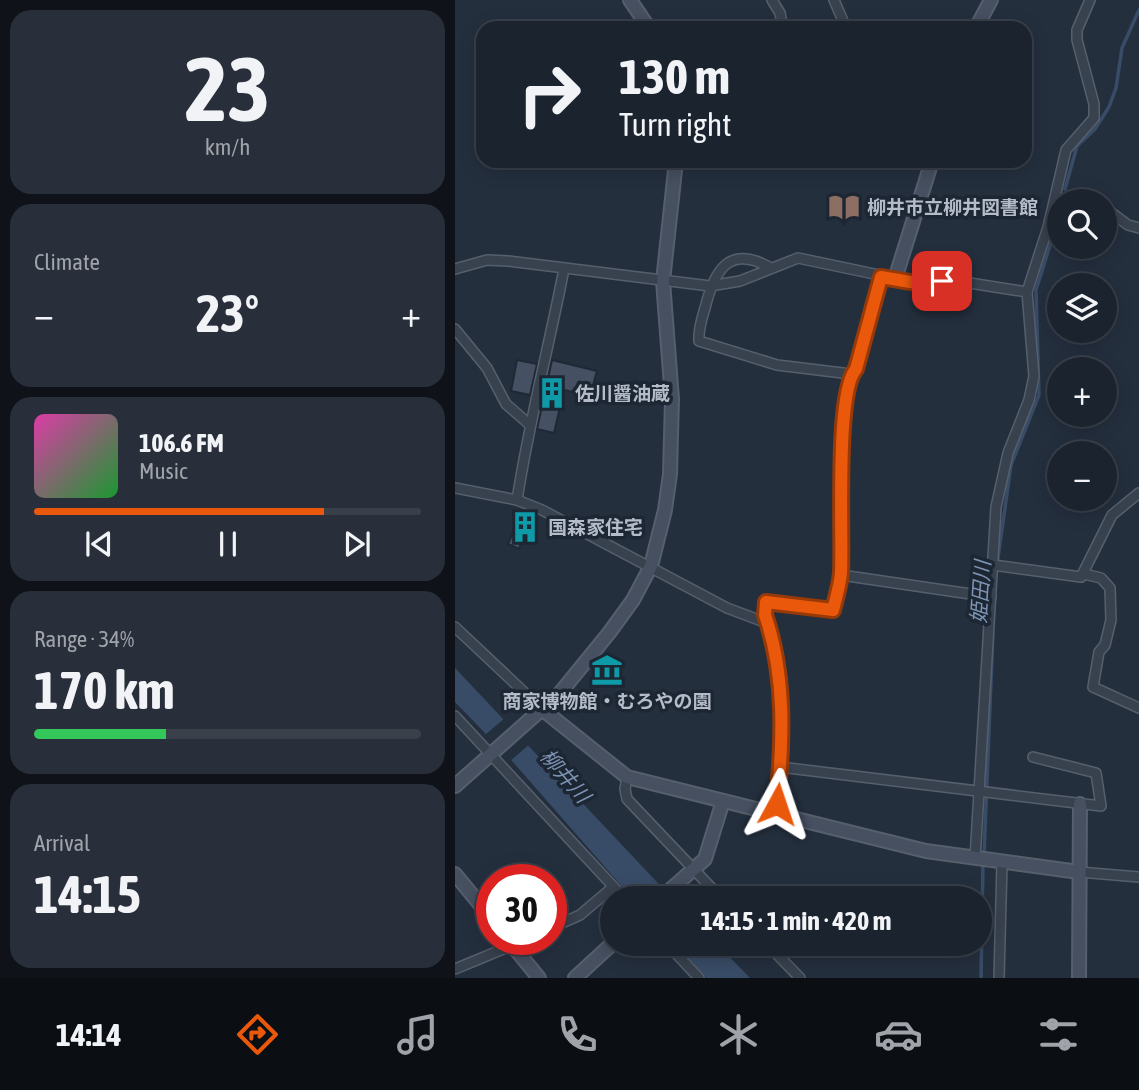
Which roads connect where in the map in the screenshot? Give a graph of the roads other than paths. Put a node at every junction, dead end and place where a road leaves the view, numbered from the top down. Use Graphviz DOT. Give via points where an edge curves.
graph roads {
  1 [pos="630,0"];
  2 [pos="772,0"];
  3 [pos="834,0"];
  4 [pos="992,0"];
  5 [pos="1090,0"];
  6 [pos="644,21"];
  7 [pos="782,21"];
  8 [pos="843,21"];
  9 [pos="981,21"];
  10 [pos="675,168"];
  11 [pos="930,168"];
  12 [pos="1057,189"];
  13 [pos="1117,217"];
  14 [pos="1047,225"];
  15 [pos="1139,228"];
  16 [pos="769,267"];
  17 [pos="455,269"];
  18 [pos="564,269"];
  19 [pos="881,277"];
  20 [pos="895,279"];
  21 [pos="663,281"];
  22 [pos="710,286"];
  23 [pos="1027,292"];
  24 [pos="455,330"];
  25 [pos="851,374"];
  26 [pos="529,424"];
  27 [pos="455,488"];
  28 [pos="1139,493"];
  29 [pos="517,500"];
  30 [pos="993,565"];
  31 [pos="650,566"];
  32 [pos="1084,574"];
  33 [pos="841,575"];
  34 [pos="991,597"];
  35 [pos="767,622"];
  36 [pos="455,627"];
  37 [pos="1139,708"];
  38 [pos="542,709"];
  39 [pos="455,716"];
  40 [pos="493,751"];
  41 [pos="1033,757"];
  42 [pos="781,767"];
  43 [pos="627,777"];
  44 [pos="455,786"];
  45 [pos="981,793"];
  46 [pos="723,801"];
  47 [pos="1080,804"];
  48 [pos="775,812"];
  49 [pos="981,860"];
  50 [pos="1002,863"];
  51 [pos="695,869"];
  52 [pos="1079,872"];
  53 [pos="455,874"];
  54 [pos="1139,877"];
  55 [pos="612,886"];
  56 [pos="673,886"];
  57 [pos="710,886"];
  58 [pos="600,898"];
  59 [pos="476,900"];
  60 [pos="567,921"];
  61 [pos="485,955"];
  62 [pos="524,955"];
  63 [pos="600,955"];
  64 [pos="678,956"];
  65 [pos="779,956"];
  66 [pos="455,968"];
  67 [pos="539,978"];
  68 [pos="575,978"];
  69 [pos="699,978"];
  70 [pos="800,978"];
  71 [pos="999,978"];
  72 [pos="1079,978"];
  1 -- 6 [label="street"];
  2 -- 7 [label="street"];
  3 -- 8 [label="street"];
  4 -- 9 [label="street"];
  5 -- 12 [label="street" via="1077,40 1094,118 1066,150"];
  10 -- 21 [label="street"];
  11 -- 20 [label="street"];
  13 -- 15 [label="street"];
  14 -- 23 [label="street"];
  16 -- 19 [label="street" via="798,258"];
  16 -- 22 [label="street" via="740,281"];
  16 -- 22 [label="street" via="759,261 733,260 716,272"];
  17 -- 18 [label="street" via="487,260"];
  18 -- 21 [label="street"];
  18 -- 26 [label="street"];
  19 -- 20 [label="street"];
  19 -- 25 [label="street"];
  20 -- 23 [label="street" via="922,284 957,281"];
  21 -- 22 [label="street"];
  21 -- 31 [label="street" via="672,423 665,510"];
  22 -- 25 [label="street" via="698,336 704,344 777,365"];
  23 -- 30 [label="street" via="1034,376 1001,479"];
  24 -- 26 [label="street" via="487,368 506,404"];
  25 -- 33 [label="street"];
  26 -- 29 [label="street"];
  27 -- 29 [label="street"];
  28 -- 32 [label="street" via="1112,515"];
  29 -- 31 [label="street"];
  30 -- 32 [label="street" via="1076,577"];
  30 -- 34 [label="street"];
  31 -- 35 [label="street" via="727,608"];
  31 -- 38 [label="street" via="609,633"];
  32 -- 37 [label="street" via="1101,578 1110,588 1110,628 1093,687"];
  33 -- 34 [label="street"];
  33 -- 35 [label="street" via="833,610 766,602"];
  34 -- 45 [label="street"];
  35 -- 42 [label="street" via="780,678"];
  36 -- 38 [label="street"];
  38 -- 40 [label="street"];
  38 -- 43 [label="street"];
  39 -- 40 [label="street"];
  40 -- 44 [label="street"];
  40 -- 55 [label="street"];
  41 -- 47 [label="street" via="1096,773 1101,806"];
  42 -- 45 [label="street"];
  42 -- 48 [label="street"];
  43 -- 46 [label="street"];
  43 -- 51 [label="street" via="627,799"];
  45 -- 47 [label="street"];
  45 -- 49 [label="street"];
  46 -- 48 [label="street"];
  46 -- 51 [label="street" via="712,844"];
  47 -- 52 [label="street"];
  48 -- 49 [label="street" via="913,848"];
  49 -- 50 [label="street"];
  50 -- 52 [label="street"];
  50 -- 71 [label="street"];
  51 -- 56 [label="street"];
  51 -- 57 [label="street"];
  52 -- 54 [label="street"];
  52 -- 72 [label="street"];
  53 -- 59 [label="street"];
  58 -- 60 [label="street"];
  61 -- 66 [label="street"];
  62 -- 67 [label="street"];
  63 -- 68 [label="street"];
  64 -- 69 [label="street"];
  65 -- 70 [label="street"];
}
